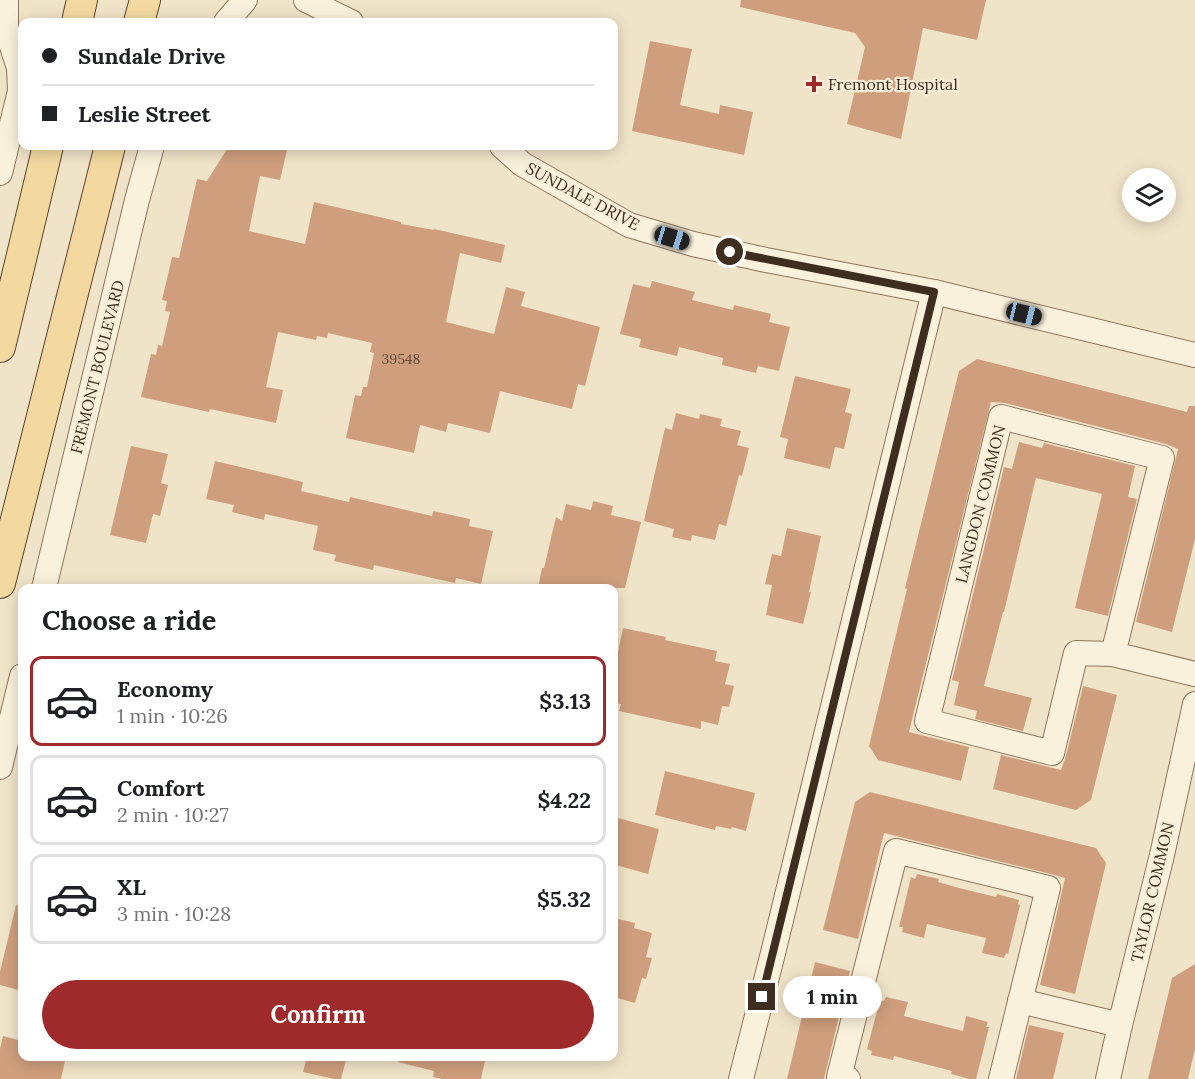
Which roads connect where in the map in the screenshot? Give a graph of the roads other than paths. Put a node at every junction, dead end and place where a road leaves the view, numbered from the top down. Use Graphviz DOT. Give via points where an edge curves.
graph roads {
  1 [pos="6,0"];
  2 [pos="82,0"];
  3 [pos="145,0"];
  4 [pos="245,0"];
  5 [pos="306,0"];
  6 [pos="78,18"];
  7 [pos="140,18"];
  8 [pos="229,18"];
  9 [pos="343,18"];
  10 [pos="18,65"];
  11 [pos="18,99"];
  12 [pos="47,150"];
  13 [pos="109,150"];
  14 [pos="151,150"];
  15 [pos="506,150"];
  16 [pos="0,173"];
  17 [pos="934,292"];
  18 [pos="0,347"];
  19 [pos="1195,355"];
  20 [pos="0,583"];
  21 [pos="45,584"];
  22 [pos="1113,654"];
  23 [pos="1195,674"];
  24 [pos="18,693"];
  25 [pos="1195,704"];
  26 [pos="0,767"];
  27 [pos="1020,1001"];
  28 [pos="1120,1024"];
  29 [pos="741,1079"];
  30 [pos="848,1079"];
  31 [pos="1001,1079"];
  32 [pos="1108,1079"];
  1 -- 10 [label="street" via="6,28"];
  2 -- 6 [label="main road"];
  3 -- 7 [label="main road"];
  4 -- 8 [label="street"];
  5 -- 9 [label="street"];
  11 -- 16 [label="street"];
  12 -- 18 [label="main road"];
  13 -- 20 [label="main road"];
  14 -- 21 [label="street, FREMONT BOULEVARD"];
  15 -- 17 [label="street, SUNDALE DRIVE" via="522,164 629,225 693,244"];
  17 -- 19 [label="street, SUNDALE DRIVE"];
  17 -- 29 [label="street"];
  22 -- 22 [label="street, LANGDON COMMON" via="1162,458 1001,417 927,721 1052,753 1076,653"];
  22 -- 23 [label="street"];
  24 -- 26 [label="street"];
  25 -- 28 [label="street, TAYLOR COMMON"];
  27 -- 28 [label="street"];
  27 -- 30 [label="street" via="1048,888 896,851 839,1077"];
  27 -- 31 [label="street"];
  28 -- 32 [label="street, TAYLOR COMMON"];
}
